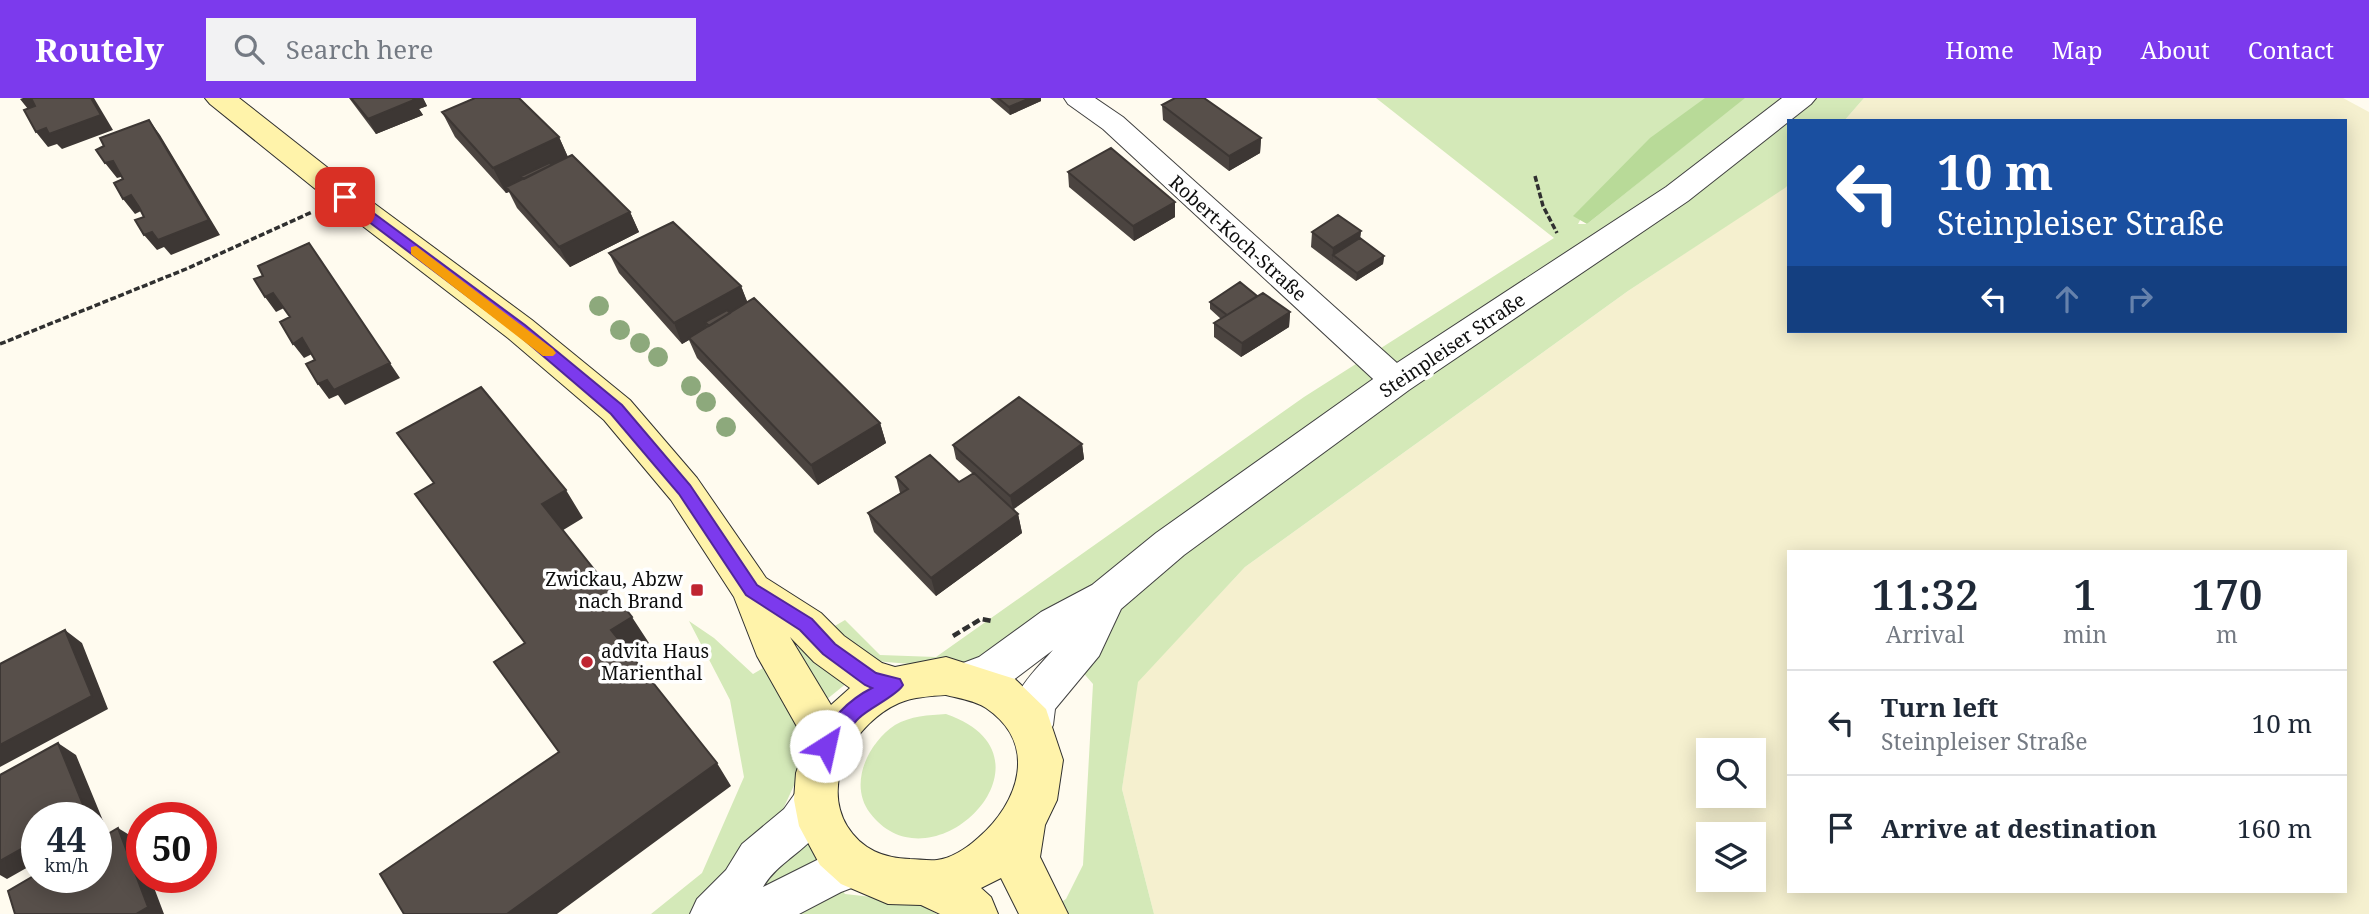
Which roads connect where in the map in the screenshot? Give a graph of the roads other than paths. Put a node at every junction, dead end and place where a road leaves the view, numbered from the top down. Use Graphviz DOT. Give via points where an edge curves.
graph roads {
  1 [pos="220,98"];
  2 [pos="1077,98"];
  3 [pos="1801,98"];
  4 [pos="1396,381"];
  5 [pos="751,590"];
  6 [pos="1106,597"];
  7 [pos="970,679"];
  8 [pos="894,685"];
  9 [pos="1031,725"];
  10 [pos="826,746"];
  11 [pos="815,798"];
  12 [pos="1023,828"];
  13 [pos="855,867"];
  14 [pos="926,884"];
  15 [pos="712,914"];
  16 [pos="756,914"];
  17 [pos="974,914"];
  18 [pos="1044,914"];
  1 -- 5 [label="main road" via="520,329 617,410 684,489"];
  2 -- 4 [label="street, Robert-Koch-Straße" via="1113,123"];
  3 -- 4 [label="street, Steinpleiser Straße" via="1677,194"];
  4 -- 6 [label="street, Steinpleiser Straße" via="1170,544"];
  5 -- 8 [label="main road" via="806,625 871,680"];
  5 -- 10 [label="main road" via="772,643 820,727"];
  6 -- 7 [label="street, Steinpleiser Straße" via="1056,624 993,671"];
  6 -- 9 [label="street, Steinpleiser Straße" via="1084,643 1035,702"];
  7 -- 8 [label="main road" via="933,677"];
  7 -- 9 [label="main road" via="1007,696"];
  8 -- 10 [label="main road" via="843,720"];
  9 -- 12 [label="main road" via="1040,754 1041,786"];
  10 -- 11 [label="main road"];
  11 -- 13 [label="main road" via="827,837"];
  11 -- 15 [label="street" via="799,823 757,858 741,885"];
  12 -- 14 [label="main road" via="970,872"];
  12 -- 18 [label="main road" via="1016,859"];
  13 -- 14 [label="main road" via="888,881"];
  13 -- 16 [label="street" via="832,874"];
  14 -- 17 [label="main road" via="954,895"];
}
